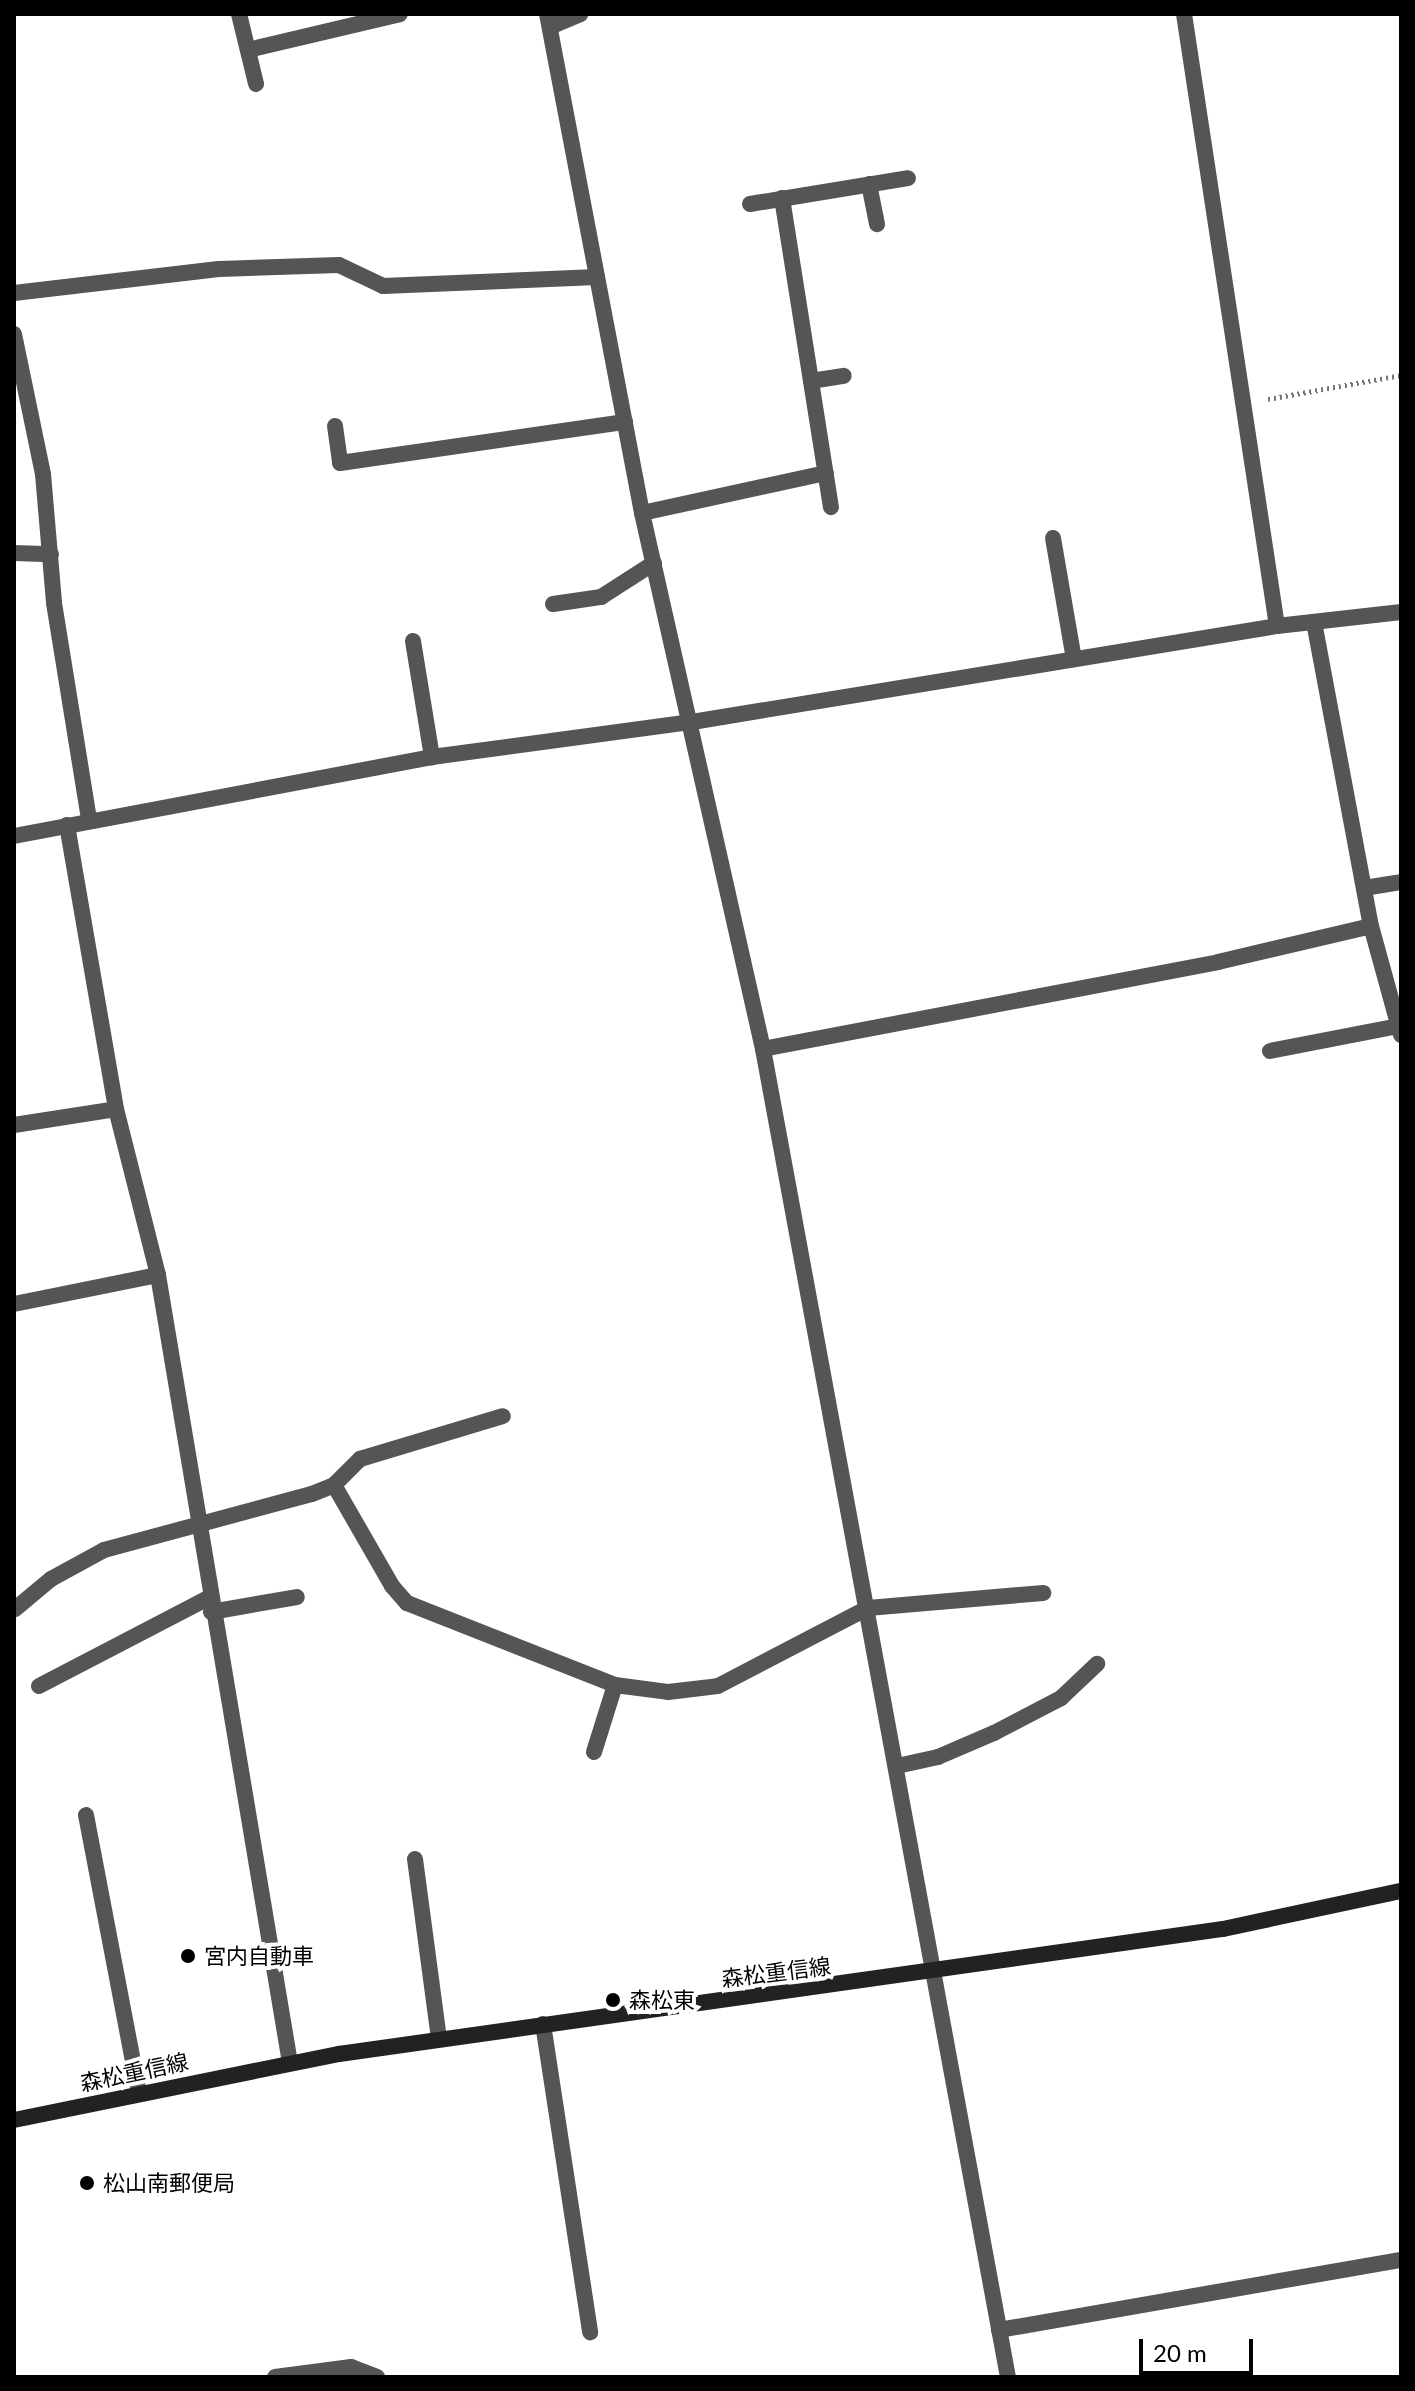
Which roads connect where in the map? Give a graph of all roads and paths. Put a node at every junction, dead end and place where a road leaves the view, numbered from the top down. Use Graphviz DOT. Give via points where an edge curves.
graph roads {
  1 [pos="239,14"];
  2 [pos="400,14"];
  3 [pos="580,14"];
  4 [pos="1184,14"];
  5 [pos="548,20"];
  6 [pos="248,50"];
  7 [pos="256,84"];
  8 [pos="908,178"];
  9 [pos="869,184"];
  10 [pos="782,198"];
  11 [pos="750,204"];
  12 [pos="877,224"];
  13 [pos="597,277"];
  14 [pos="14,293"];
  15 [pos="14,334"];
  16 [pos="1401,375"];
  17 [pos="844,376"];
  18 [pos="811,381"];
  19 [pos="1244,404"];
  20 [pos="625,422"];
  21 [pos="335,426"];
  22 [pos="826,473"];
  23 [pos="831,507"];
  24 [pos="642,513"];
  25 [pos="1053,538"];
  26 [pos="14,553"];
  27 [pos="51,554"];
  28 [pos="654,563"];
  29 [pos="553,604"];
  30 [pos="1401,612"];
  31 [pos="1314,622"];
  32 [pos="1277,626"];
  33 [pos="413,641"];
  34 [pos="1074,659"];
  35 [pos="692,722"];
  36 [pos="432,757"];
  37 [pos="89,820"];
  38 [pos="67,825"];
  39 [pos="14,836"];
  40 [pos="1401,882"];
  41 [pos="1364,888"];
  42 [pos="1371,926"];
  43 [pos="1400,1031"];
  44 [pos="763,1049"];
  45 [pos="1270,1051"];
  46 [pos="116,1109"];
  47 [pos="14,1125"];
  48 [pos="158,1275"];
  49 [pos="14,1304"];
  50 [pos="503,1416"];
  51 [pos="334,1485"];
  52 [pos="196,1526"];
  53 [pos="1043,1593"];
  54 [pos="297,1597"];
  55 [pos="209,1605"];
  56 [pos="868,1608"];
  57 [pos="15,1609"];
  58 [pos="1097,1664"];
  59 [pos="615,1685"];
  60 [pos="39,1686"];
  61 [pos="594,1752"];
  62 [pos="897,1766"];
  63 [pos="86,1815"];
  64 [pos="415,1859"];
  65 [pos="1401,1891"];
  66 [pos="936,1973"];
  67 [pos="543,2024"];
  68 [pos="439,2039"];
  69 [pos="290,2063"];
  70 [pos="139,2092"];
  71 [pos="14,2120"];
  72 [pos="1401,2260"];
  73 [pos="999,2330"];
  74 [pos="590,2332"];
  75 [pos="275,2377"];
  76 [pos="377,2377"];
  77 [pos="1008,2377"];
  1 -- 6 [label="street"];
  2 -- 6 [label="street"];
  3 -- 5 [label="street"];
  4 -- 19 [label="street"];
  5 -- 13 [label="street"];
  6 -- 7 [label="street"];
  8 -- 9 [label="street"];
  9 -- 10 [label="street"];
  9 -- 12 [label="street"];
  10 -- 11 [label="street"];
  10 -- 18 [label="street"];
  13 -- 14 [label="street" via="383,286 339,265 219,269"];
  13 -- 20 [label="street"];
  15 -- 27 [label="street" via="43,474"];
  16 -- 19 [label="path"];
  17 -- 18 [label="street"];
  18 -- 22 [label="street"];
  19 -- 32 [label="street"];
  20 -- 21 [label="street" via="340,463"];
  20 -- 24 [label="street"];
  22 -- 23 [label="street"];
  22 -- 24 [label="street"];
  24 -- 28 [label="street"];
  25 -- 34 [label="street"];
  26 -- 27 [label="street"];
  27 -- 37 [label="street"];
  28 -- 29 [label="street" via="601,597"];
  28 -- 35 [label="street"];
  30 -- 31 [label="street"];
  31 -- 32 [label="street"];
  31 -- 41 [label="street"];
  32 -- 34 [label="street"];
  33 -- 36 [label="street"];
  34 -- 35 [label="street"];
  35 -- 36 [label="street"];
  35 -- 44 [label="street"];
  36 -- 37 [label="street"];
  37 -- 38 [label="street"];
  38 -- 39 [label="street"];
  38 -- 46 [label="street"];
  40 -- 41 [label="street"];
  41 -- 42 [label="street"];
  42 -- 43 [label="street"];
  42 -- 44 [label="street" via="1218,962"];
  43 -- 45 [label="street"];
  44 -- 56 [label="street"];
  46 -- 47 [label="street"];
  46 -- 48 [label="street"];
  48 -- 49 [label="street"];
  48 -- 52 [label="street"];
  50 -- 51 [label="street" via="360,1459"];
  51 -- 52 [label="street"];
  51 -- 59 [label="street" via="407,1603"];
  52 -- 55 [label="street"];
  52 -- 57 [label="street" via="104,1550 51,1579"];
  53 -- 56 [label="street"];
  54 -- 55 [label="street"];
  55 -- 60 [label="street"];
  55 -- 69 [label="street"];
  56 -- 59 [label="street" via="718,1686 668,1692"];
  56 -- 62 [label="street"];
  58 -- 62 [label="street" via="1061,1698 994,1733 938,1757"];
  59 -- 61 [label="street"];
  62 -- 66 [label="street"];
  63 -- 70 [label="street"];
  64 -- 68 [label="street"];
  65 -- 66 [label="main road, 森松重信線" via="1223,1929"];
  66 -- 67 [label="main road, 森松重信線"];
  66 -- 73 [label="street"];
  67 -- 68 [label="main road, 森松重信線"];
  67 -- 74 [label="street"];
  68 -- 69 [label="main road, 森松重信線"];
  69 -- 70 [label="main road, 森松重信線"];
  70 -- 71 [label="main road, 森松重信線"];
  72 -- 73 [label="street"];
  73 -- 77 [label="street"];
  75 -- 76 [label="street" via="351,2367"];
}
